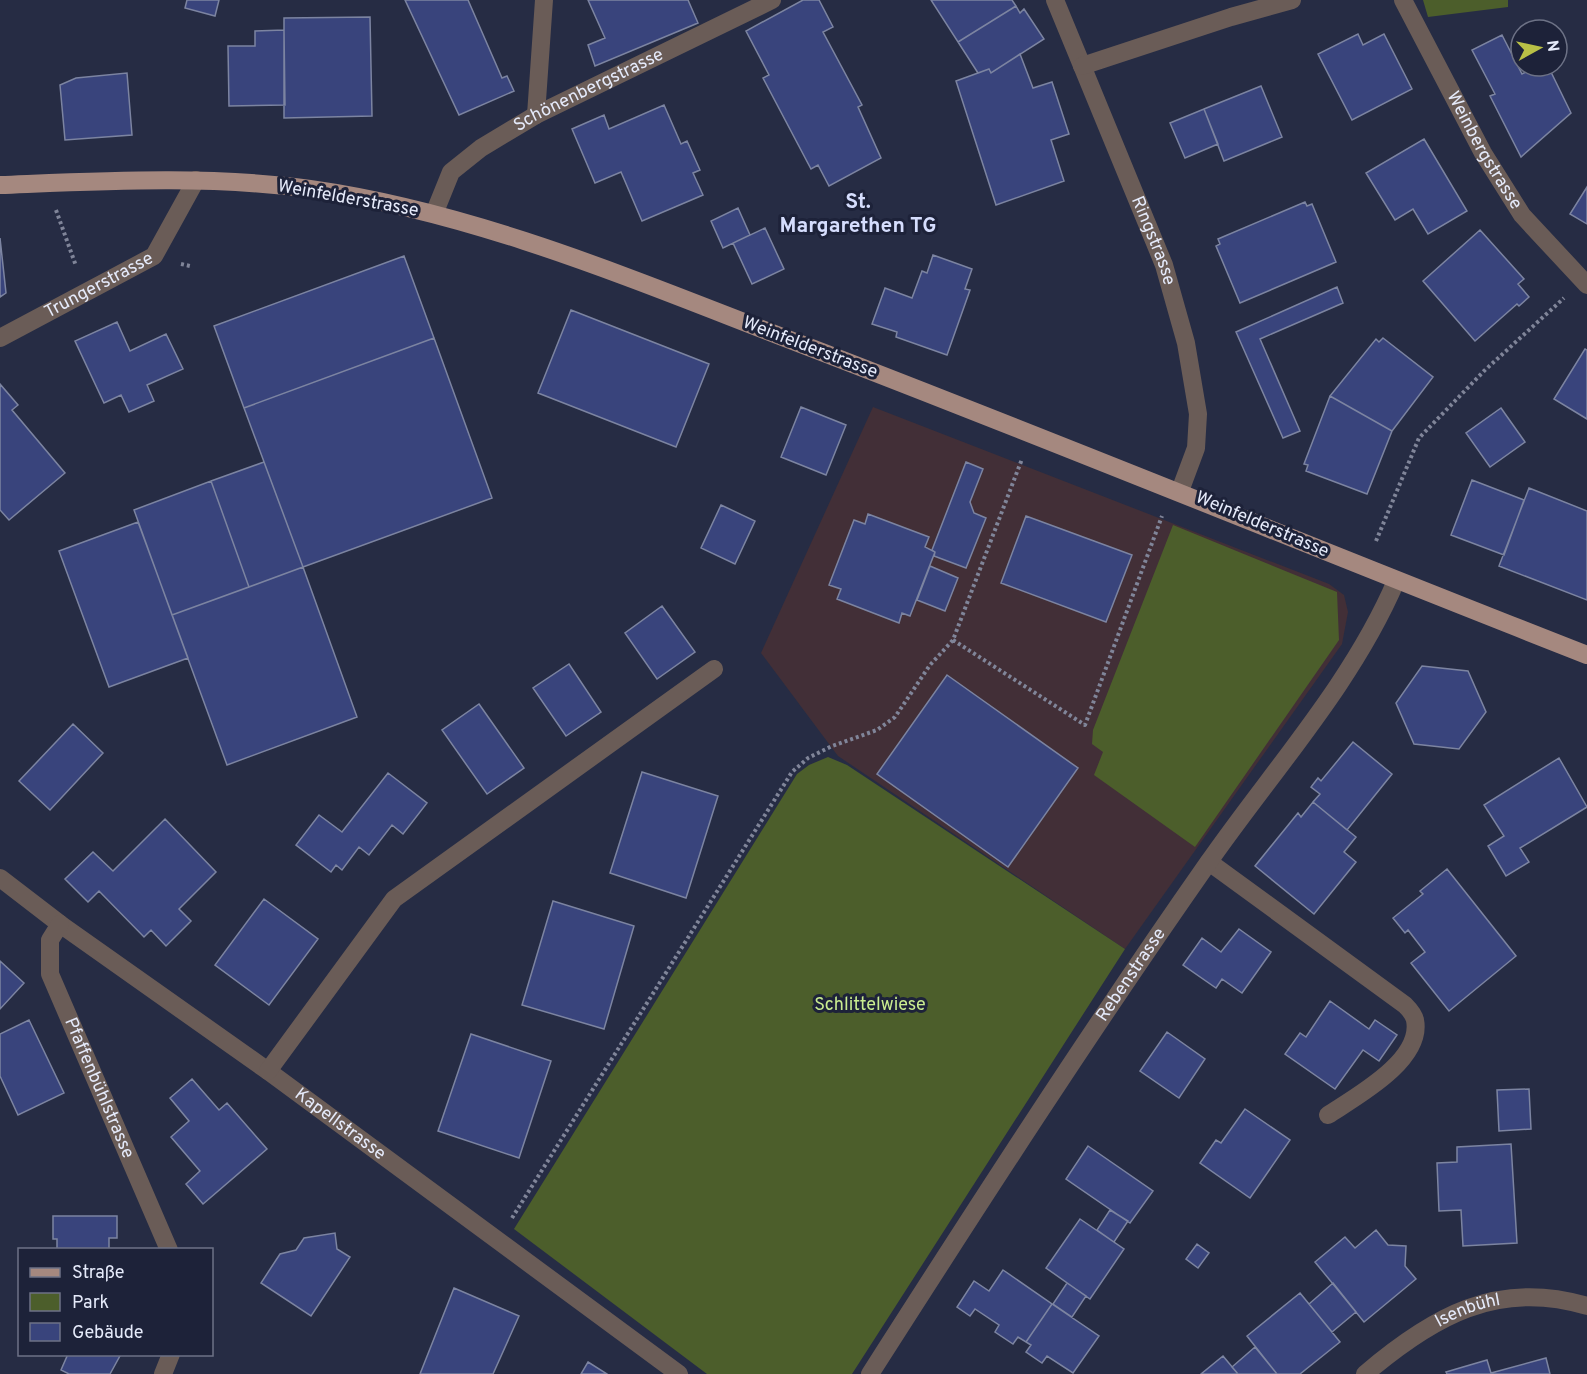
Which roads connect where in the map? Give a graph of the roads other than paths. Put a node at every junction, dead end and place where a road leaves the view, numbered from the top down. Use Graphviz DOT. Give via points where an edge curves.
graph roads {
  1 [pos="544,0"];
  2 [pos="772,0"];
  3 [pos="1055,0"];
  4 [pos="1292,0"];
  5 [pos="1403,0"];
  6 [pos="1082,66"];
  7 [pos="536,115"];
  8 [pos="196,180"];
  9 [pos="0,185"];
  10 [pos="434,214"];
  11 [pos="1584,283"];
  12 [pos="0,338"];
  13 [pos="1176,490"];
  14 [pos="1396,580"];
  15 [pos="1587,655"];
  16 [pos="714,669"];
  17 [pos="1209,862"];
  18 [pos="0,878"];
  19 [pos="60,924"];
  20 [pos="267,1071"];
  21 [pos="1328,1115"];
  22 [pos="168,1248"];
  23 [pos="1587,1306"];
  24 [pos="170,1356"];
  25 [pos="163,1374"];
  26 [pos="679,1374"];
  27 [pos="870,1374"];
  28 [pos="1365,1374"];
  1 -- 7 [label="street"];
  2 -- 7 [label="street, Schönenbergstrasse"];
  3 -- 6 [label="street, Ringstrasse"];
  4 -- 6 [label="street"];
  5 -- 11 [label="street, Weinbergstrasse" via="1482,153 1510,197"];
  6 -- 13 [label="street, Ringstrasse" via="1164,265 1186,343 1198,414 1196,448"];
  7 -- 10 [label="street, Schönenbergstrasse" via="481,148 451,172"];
  8 -- 9 [label="main road, Weinfelderstrasse"];
  8 -- 10 [label="main road, Weinfelderstrasse" via="309,189"];
  8 -- 12 [label="street, Trungerstrasse" via="154,256"];
  10 -- 13 [label="main road, Weinfelderstrasse" via="668,294"];
  13 -- 14 [label="main road, Weinfelderstrasse"];
  14 -- 15 [label="main road, Weinfelderstrasse"];
  14 -- 17 [label="street, Rebenstrasse" via="1370,633 1321,709"];
  16 -- 20 [label="street" via="394,899"];
  17 -- 21 [label="street" via="1405,1005 1415,1018 1415,1037 1407,1054 1370,1088"];
  17 -- 27 [label="street, Rebenstrasse" via="1002,1168"];
  18 -- 19 [label="street, Kapellstrasse"];
  19 -- 20 [label="street, Kapellstrasse"];
  19 -- 22 [label="street, Pfaffenbühlstrasse" via="50,940 50,974"];
  20 -- 26 [label="street, Kapellstrasse"];
  23 -- 28 [label="street, Isenbühl" via="1525,1295 1488,1300 1449,1315"];
  24 -- 25 [label="street"];
}
